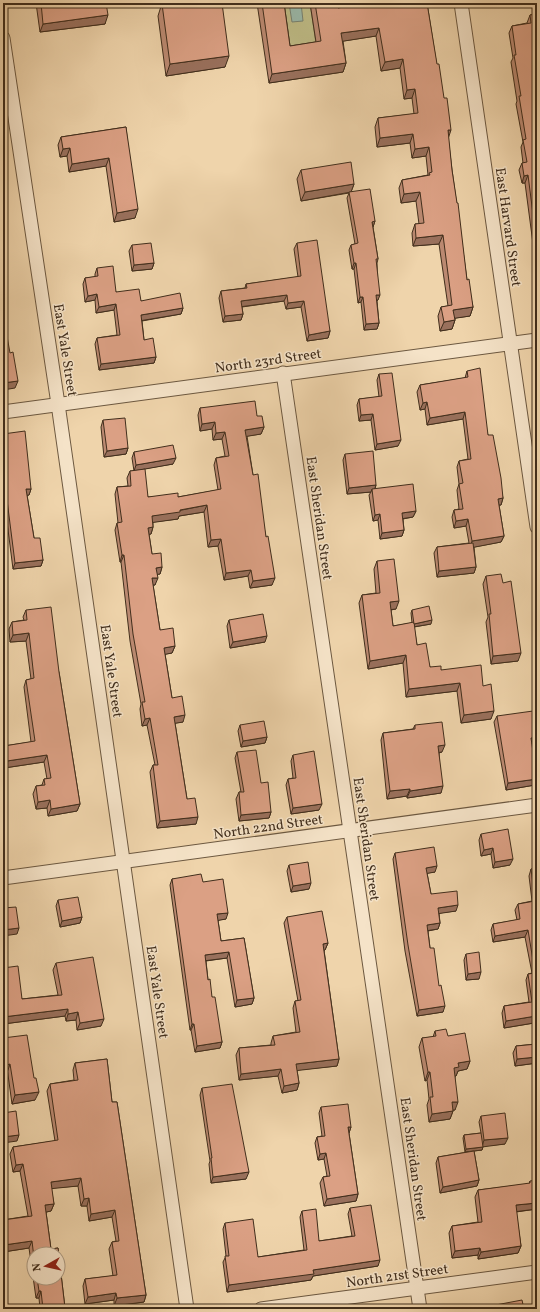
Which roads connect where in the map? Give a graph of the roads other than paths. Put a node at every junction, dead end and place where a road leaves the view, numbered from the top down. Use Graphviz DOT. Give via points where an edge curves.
graph roads {
  1 [pos="461,3"];
  2 [pos="3,38"];
  3 [pos="537,340"];
  4 [pos="510,344"];
  5 [pos="283,374"];
  6 [pos="58,404"];
  7 [pos="3,412"];
  8 [pos="537,527"];
  9 [pos="537,805"];
  10 [pos="349,831"];
  11 [pos="123,862"];
  12 [pos="3,878"];
  13 [pos="537,1272"];
  14 [pos="417,1288"];
  15 [pos="187,1309"];
  16 [pos="261,1309"];
  17 [pos="420,1309"];
  1 -- 4 [label="street, East Harvard Street"];
  2 -- 6 [label="street, East Yale Street"];
  3 -- 4 [label="street, North 23rd Street"];
  4 -- 5 [label="street, North 23rd Street"];
  4 -- 8 [label="street, East Harvard Street"];
  5 -- 6 [label="street, North 23rd Street"];
  5 -- 10 [label="street, East Sheridan Street"];
  6 -- 7 [label="street, North 23rd Street"];
  6 -- 11 [label="street, East Yale Street"];
  9 -- 10 [label="street, North 22nd Street"];
  10 -- 11 [label="street, North 22nd Street"];
  10 -- 14 [label="street, East Sheridan Street"];
  11 -- 12 [label="street, North 22nd Street"];
  11 -- 15 [label="street, East Yale Street"];
  13 -- 14 [label="street, North 21st Street"];
  14 -- 16 [label="street, North 21st Street"];
  14 -- 17 [label="street, East Sheridan Street"];
}
